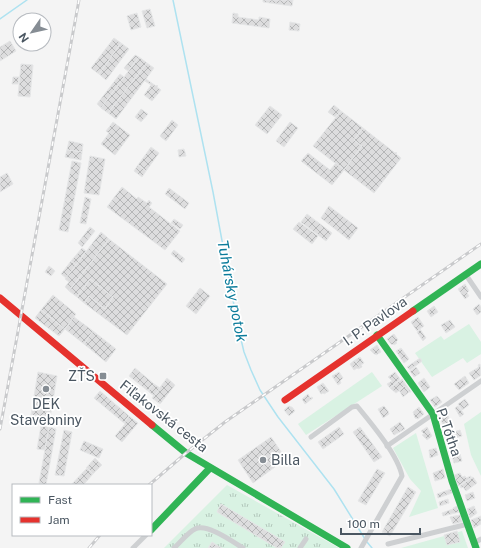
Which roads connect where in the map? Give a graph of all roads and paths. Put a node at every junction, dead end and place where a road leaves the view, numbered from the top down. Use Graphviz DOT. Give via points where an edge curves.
graph roads {
  1 [pos="481,264"];
  2 [pos="466,275"];
  3 [pos="481,297"];
  4 [pos="0,298"];
  5 [pos="377,335"];
  6 [pos="481,381"];
  7 [pos="285,400"];
  8 [pos="433,414"];
  9 [pos="311,437"];
  10 [pos="387,446"];
  11 [pos="210,468"];
  12 [pos="468,524"];
  13 [pos="152,529"];
  14 [pos="145,536"];
  15 [pos="306,539"];
  16 [pos="481,539"];
  17 [pos="388,544"];
  18 [pos="362,546"];
  19 [pos="475,546"];
  20 [pos="133,548"];
  21 [pos="174,548"];
  22 [pos="243,548"];
  23 [pos="300,548"];
  24 [pos="347,548"];
  1 -- 2 [label="street, I. P. Pavlova"];
  2 -- 3 [label="street"];
  2 -- 5 [label="street, I. P. Pavlova"];
  4 -- 11 [label="street, Fiľakovská cesta" via="186,453"];
  5 -- 7 [label="street, I. P. Pavlova"];
  5 -- 8 [label="street, P. Tótha"];
  6 -- 8 [label="street"];
  8 -- 10 [label="street"];
  8 -- 12 [label="street, P. Tótha" via="452,481"];
  9 -- 10 [label="street" via="357,406"];
  10 -- 18 [label="street" via="402,476"];
  11 -- 13 [label="street"];
  11 -- 24 [label="street, Fiľakovská cesta"];
  12 -- 17 [label="street"];
  12 -- 19 [label="street, P. Tótha"];
  14 -- 20 [label="street"];
  15 -- 23 [label="street"];
  16 -- 19 [label="street"];
  21 -- 22 [label="street" via="200,527"];
}
